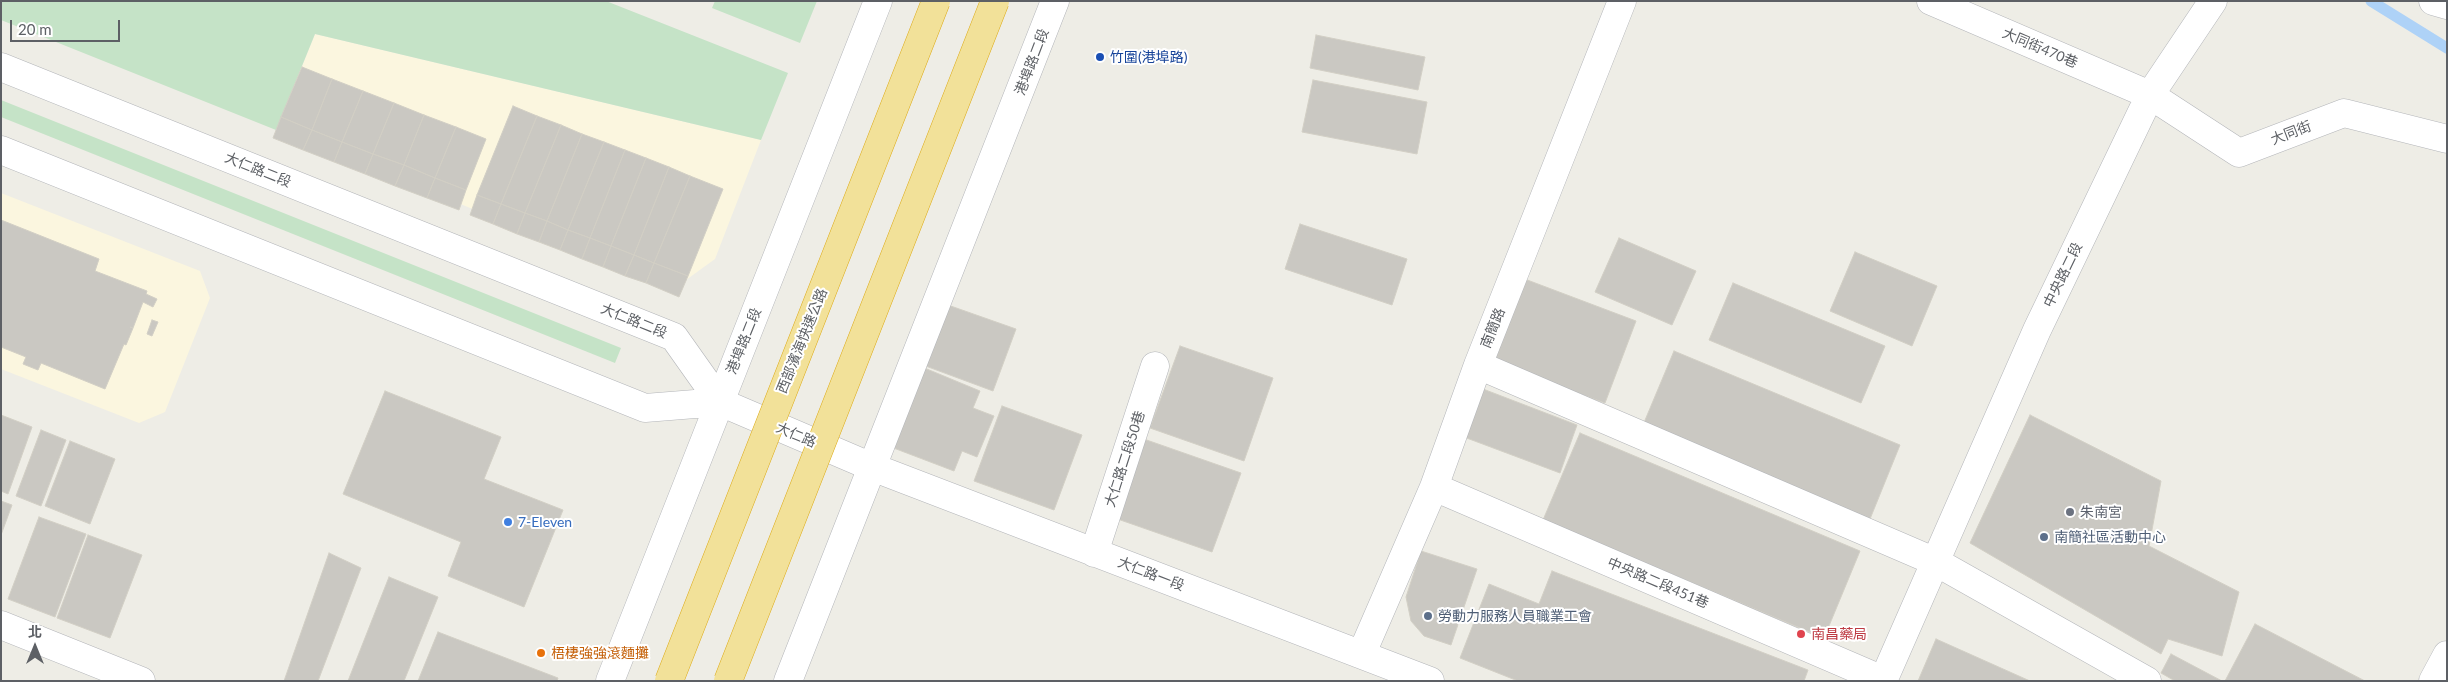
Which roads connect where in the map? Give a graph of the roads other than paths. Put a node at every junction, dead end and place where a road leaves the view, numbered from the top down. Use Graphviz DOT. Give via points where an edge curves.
graph roads {
  1 [pos="878,1"];
  2 [pos="936,1"];
  3 [pos="995,1"];
  4 [pos="1055,1"];
  5 [pos="1622,1"];
  6 [pos="1931,1"];
  7 [pos="2213,1"];
  8 [pos="2433,1"];
  9 [pos="2447,5"];
  10 [pos="1,67"];
  11 [pos="2150,95"];
  12 [pos="2447,139"];
  13 [pos="1,150"];
  14 [pos="1478,365"];
  15 [pos="1155,366"];
  16 [pos="720,402"];
  17 [pos="872,467"];
  18 [pos="1434,487"];
  19 [pos="1094,553"];
  20 [pos="1936,562"];
  21 [pos="1,625"];
  22 [pos="1362,653"];
  23 [pos="2447,655"];
  24 [pos="1883,680"];
  25 [pos="141,681"];
  26 [pos="610,681"];
  27 [pos="668,681"];
  28 [pos="728,681"];
  29 [pos="788,681"];
  30 [pos="1430,681"];
  31 [pos="2146,681"];
  32 [pos="2433,681"];
  1 -- 16 [label="street, 港埠路二段"];
  2 -- 27 [label="highway, 西部濱海快速公路, bridge"];
  3 -- 28 [label="highway, bridge"];
  4 -- 17 [label="street, 港埠路二段"];
  5 -- 14 [label="street, 南簡路"];
  6 -- 11 [label="street, 大同街470巷"];
  7 -- 11 [label="street, 中央路二段"];
  8 -- 9 [label="street"];
  10 -- 16 [label="street, 大仁路二段" via="674,337"];
  11 -- 12 [label="street, 大同街" via="2239,153 2344,113"];
  11 -- 20 [label="street, 中央路二段" via="2037,330"];
  13 -- 16 [label="street" via="645,408"];
  14 -- 18 [label="street, 南簡路"];
  14 -- 20 [label="street"];
  15 -- 19 [label="street, 大仁路二段50巷"];
  16 -- 17 [label="street, 大仁路"];
  16 -- 26 [label="street, 港埠路二段"];
  17 -- 19 [label="street, 大仁路一段"];
  17 -- 29 [label="street, 港埠路二段"];
  18 -- 22 [label="street, 南簡路"];
  18 -- 24 [label="street, 中央路二段451巷"];
  19 -- 22 [label="street, 大仁路一段"];
  20 -- 24 [label="street, 中央路二段"];
  20 -- 31 [label="street"];
  21 -- 25 [label="street"];
  22 -- 30 [label="street, 大仁路一段"];
  23 -- 32 [label="street"];
}
